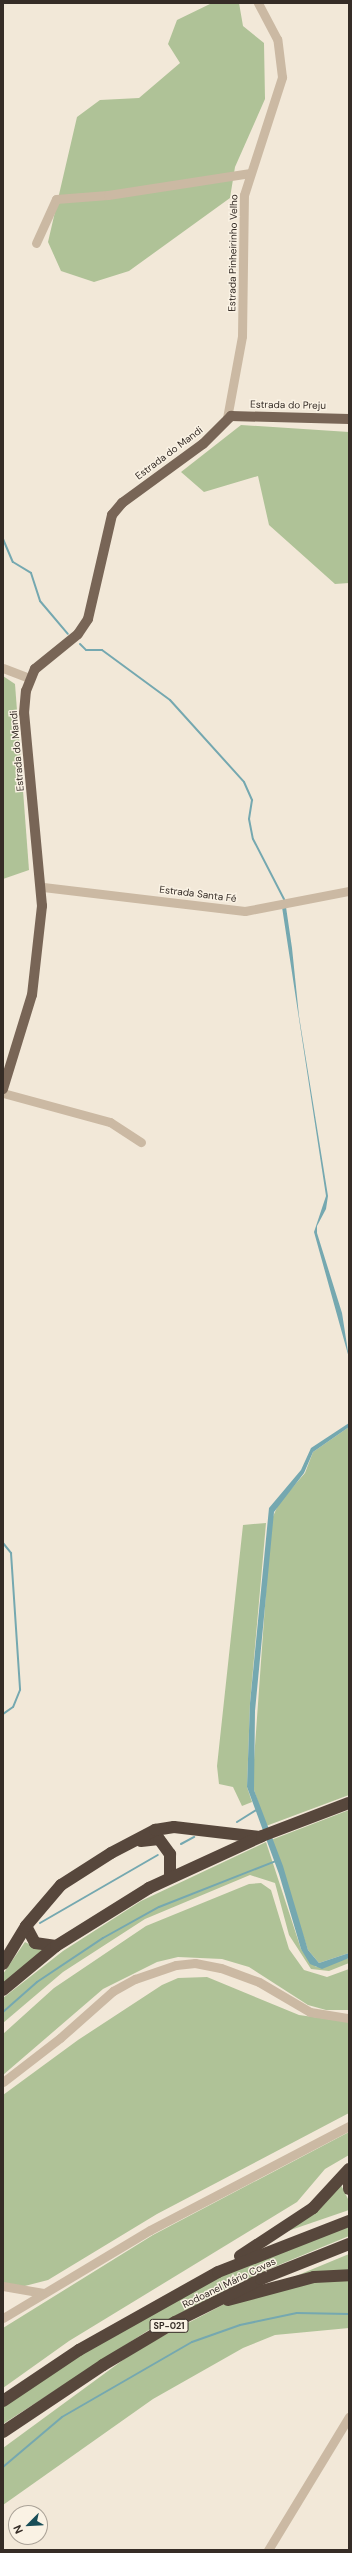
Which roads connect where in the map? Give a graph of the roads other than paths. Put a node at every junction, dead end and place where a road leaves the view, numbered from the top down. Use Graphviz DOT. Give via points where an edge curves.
graph roads {
  1 [pos="260,3"];
  2 [pos="250,173"];
  3 [pos="36,243"];
  4 [pos="228,418"];
  5 [pos="349,419"];
  6 [pos="3,668"];
  7 [pos="29,678"];
  8 [pos="43,887"];
  9 [pos="349,891"];
  10 [pos="3,1089"];
  11 [pos="3,1093"];
  12 [pos="141,1142"];
  13 [pos="349,1803"];
  14 [pos="265,1835"];
  15 [pos="131,1843"];
  16 [pos="170,1877"];
  17 [pos="26,1926"];
  18 [pos="56,1946"];
  19 [pos="3,1964"];
  20 [pos="3,1990"];
  21 [pos="349,2018"];
  22 [pos="3,2082"];
  23 [pos="349,2126"];
  24 [pos="349,2169"];
  25 [pos="349,2176"];
  26 [pos="349,2189"];
  27 [pos="349,2221"];
  28 [pos="349,2244"];
  29 [pos="218,2272"];
  30 [pos="349,2275"];
  31 [pos="3,2286"];
  32 [pos="43,2293"];
  33 [pos="215,2302"];
  34 [pos="3,2318"];
  35 [pos="3,2401"];
  36 [pos="349,2417"];
  37 [pos="3,2432"];
  38 [pos="268,2550"];
  1 -- 2 [label="street, Estrada Pinheirinho Velho" via="277,39 282,77 275,106"];
  2 -- 3 [label="street" via="116,194 56,199"];
  2 -- 4 [label="street, Estrada Pinheirinho Velho" via="243,206 242,336"];
  4 -- 5 [label="main road, Estrada do Preju"];
  4 -- 7 [label="main road, Estrada do Mandi" via="203,444 115,511 88,619 78,634 45,659"];
  6 -- 7 [label="street"];
  7 -- 8 [label="main road, Estrada do Mandi" via="24,713"];
  8 -- 9 [label="street, Estrada Santa Fé" via="245,911"];
  8 -- 10 [label="main road, Estrada do Mandi" via="32,995"];
  11 -- 12 [label="street" via="110,1122"];
  13 -- 14 [label="highway"];
  14 -- 15 [label="highway" via="174,1827 155,1830"];
  14 -- 16 [label="highway"];
  15 -- 16 [label="highway" via="159,1840 170,1854"];
  15 -- 17 [label="highway" via="61,1885"];
  16 -- 18 [label="highway"];
  17 -- 18 [label="highway" via="35,1943"];
  17 -- 19 [label="highway"];
  18 -- 20 [label="highway"];
  21 -- 22 [label="street" via="310,2012 259,1982 220,1968 195,1963 176,1965 135,1978 113,1991 60,2038"];
  23 -- 32 [label="street" via="150,2230"];
  24 -- 29 [label="highway" via="313,2208"];
  25 -- 26 [label="highway"];
  27 -- 29 [label="highway, Rodoanel Mário Covas / SP-021"];
  28 -- 33 [label="highway, Rodoanel Mário Covas / SP-021"];
  29 -- 35 [label="highway, Rodoanel Mário Covas / SP-021" via="79,2350"];
  30 -- 33 [label="highway" via="314,2278"];
  31 -- 32 [label="street"];
  32 -- 34 [label="street"];
  33 -- 37 [label="highway, Rodoanel Mário Covas / SP-021" via="103,2365"];
  36 -- 38 [label="street"];
}
